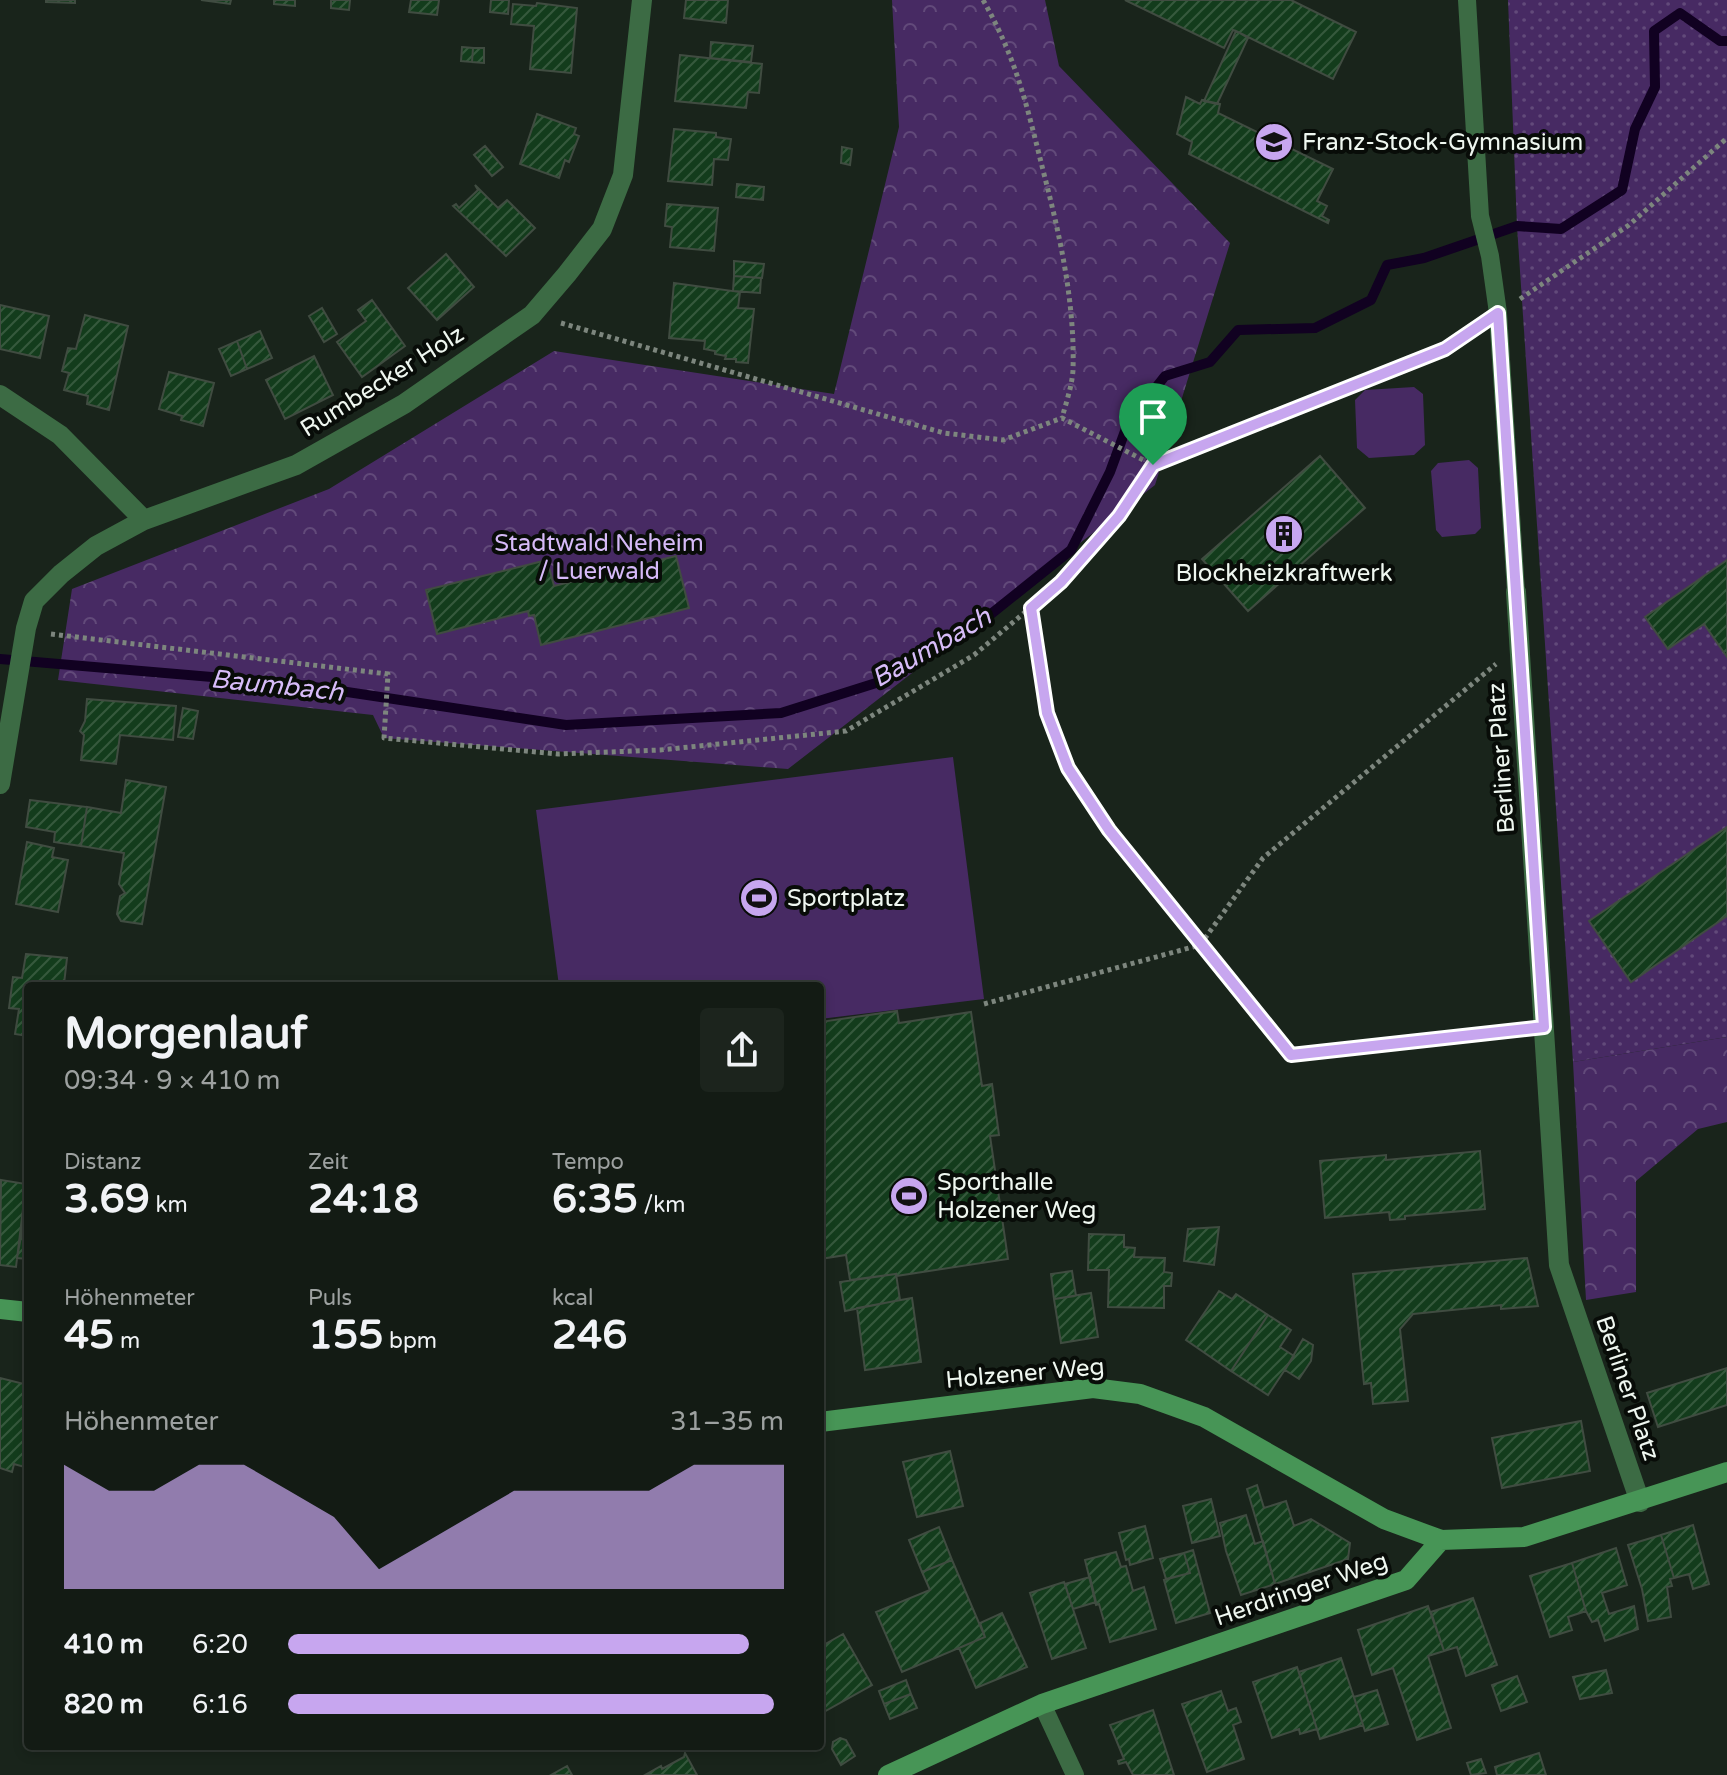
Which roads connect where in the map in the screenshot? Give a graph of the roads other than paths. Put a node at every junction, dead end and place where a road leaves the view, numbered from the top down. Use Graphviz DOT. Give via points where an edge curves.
graph roads {
  1 [pos="642,0"];
  2 [pos="1467,0"];
  3 [pos="0,395"];
  4 [pos="144,520"];
  5 [pos="1516,592"];
  6 [pos="0,784"];
  7 [pos="0,1309"];
  8 [pos="24,1312"];
  9 [pos="824,1422"];
  10 [pos="1727,1472"];
  11 [pos="1640,1502"];
  12 [pos="1441,1540"];
  13 [pos="1042,1704"];
  14 [pos="888,1775"];
  15 [pos="1075,1775"];
  1 -- 4 [label="street, Rumbecker Holz" via="623,175 602,229 532,315 404,404 296,465"];
  2 -- 5 [label="lane, Berliner Platz" via="1480,216 1498,313"];
  3 -- 4 [label="street" via="60,435"];
  4 -- 6 [label="street, Rumbecker Holz" via="96,546 34,601"];
  5 -- 11 [label="street, Berliner Platz" via="1559,1265"];
  7 -- 8 [label="main road"];
  9 -- 12 [label="main road, Holzener Weg" via="1093,1388 1140,1394 1204,1417 1384,1519"];
  10 -- 11 [label="main road"];
  11 -- 12 [label="main road" via="1524,1537"];
  12 -- 13 [label="main road, Herdringer Weg" via="1406,1580"];
  13 -- 14 [label="main road, Herdringer Weg"];
  13 -- 15 [label="lane"];
}
